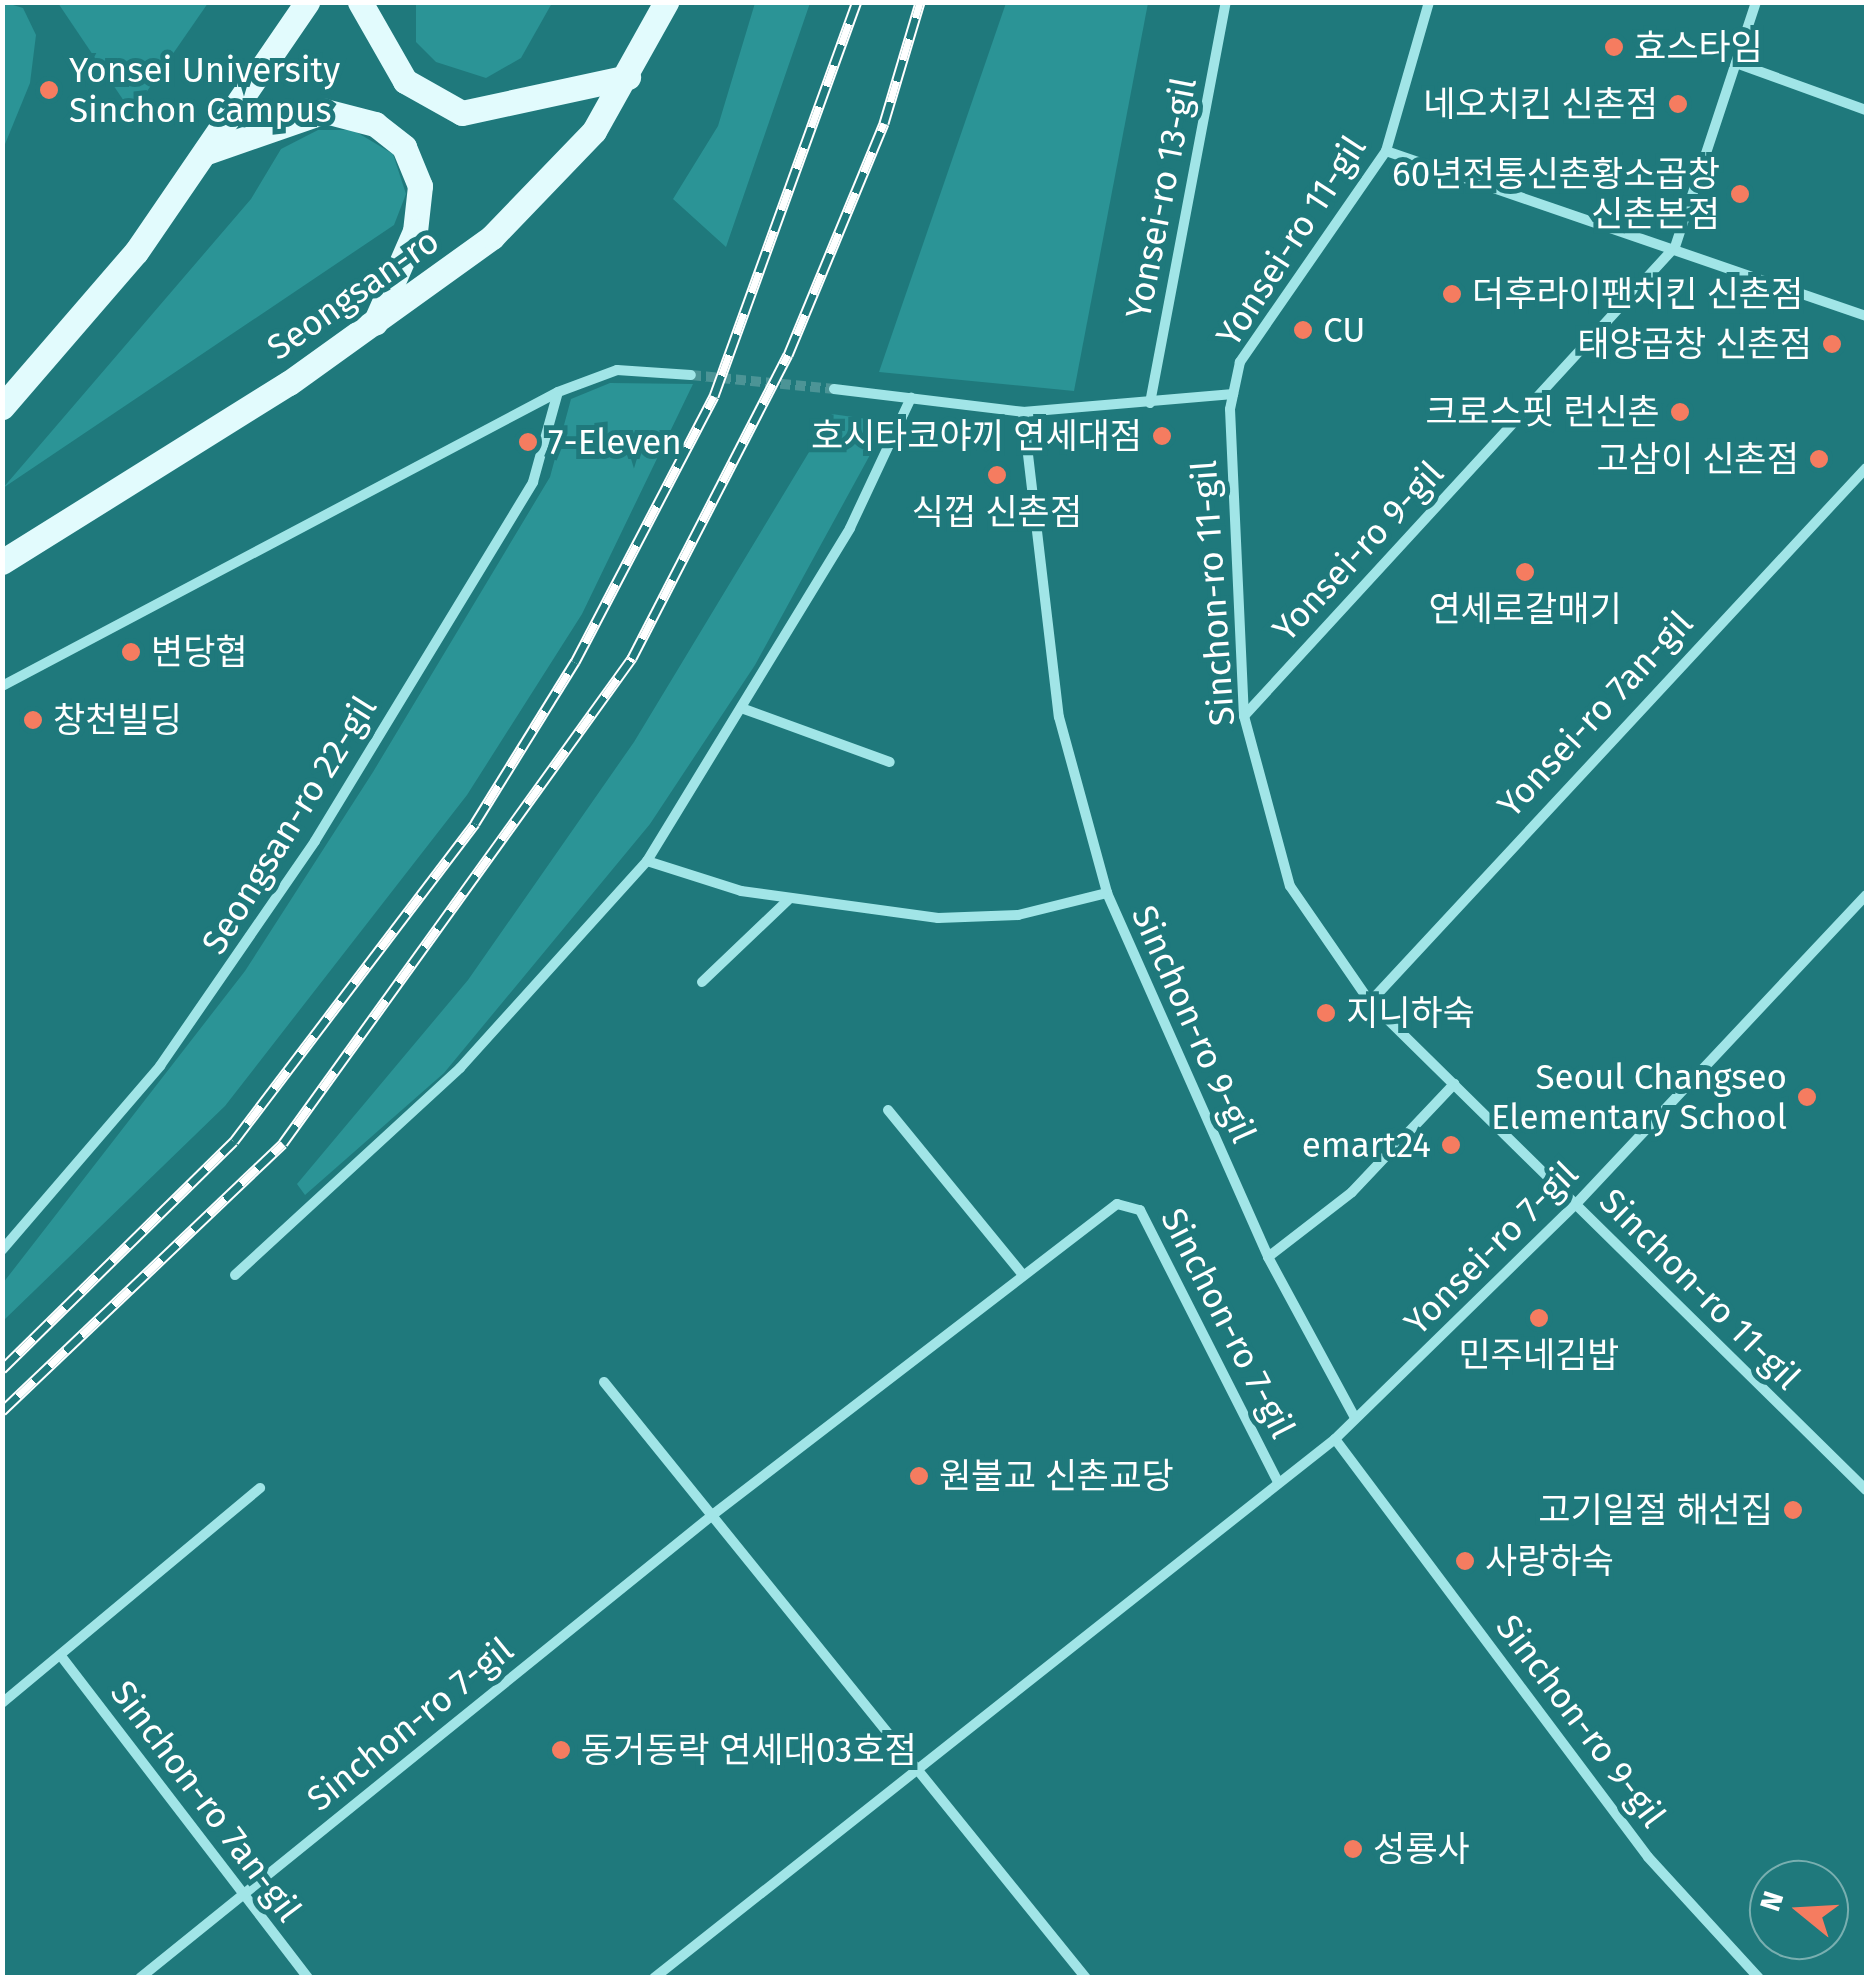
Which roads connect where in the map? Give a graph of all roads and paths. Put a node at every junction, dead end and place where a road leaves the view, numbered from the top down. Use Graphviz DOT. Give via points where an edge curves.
graph roads {
  1 [pos="306,2"];
  2 [pos="360,2"];
  3 [pos="666,2"];
  4 [pos="1226,2"];
  5 [pos="1429,2"];
  6 [pos="1756,2"];
  7 [pos="1736,63"];
  8 [pos="628,77"];
  9 [pos="1866,110"];
  10 [pos="1386,151"];
  11 [pos="207,152"];
  12 [pos="1675,246"];
  13 [pos="1866,316"];
  14 [pos="375,323"];
  15 [pos="691,374"];
  16 [pos="834,389"];
  17 [pos="558,392"];
  18 [pos="1233,394"];
  19 [pos="911,398"];
  20 [pos="1150,403"];
  21 [pos="2,407"];
  22 [pos="1023,412"];
  23 [pos="1866,468"];
  24 [pos="2,562"];
  25 [pos="2,686"];
  26 [pos="744,709"];
  27 [pos="1244,716"];
  28 [pos="890,762"];
  29 [pos="647,861"];
  30 [pos="1107,893"];
  31 [pos="1866,894"];
  32 [pos="788,900"];
  33 [pos="702,982"];
  34 [pos="1370,1002"];
  35 [pos="1454,1084"];
  36 [pos="888,1110"];
  37 [pos="1576,1204"];
  38 [pos="2,1250"];
  39 [pos="1268,1257"];
  40 [pos="1022,1274"];
  41 [pos="235,1275"];
  42 [pos="604,1382"];
  43 [pos="1355,1418"];
  44 [pos="1334,1439"];
  45 [pos="1278,1482"];
  46 [pos="260,1488"];
  47 [pos="1866,1490"];
  48 [pos="715,1513"];
  49 [pos="62,1656"];
  50 [pos="2,1703"];
  51 [pos="920,1772"];
  52 [pos="242,1897"];
  53 [pos="140,1978"];
  54 [pos="308,1978"];
  55 [pos="654,1978"];
  56 [pos="1086,1978"];
  57 [pos="1759,1978"];
  1 -- 11 [label="main road"];
  2 -- 8 [label="main road" via="405,81 462,113"];
  3 -- 8 [label="main road, Seongsan-ro"];
  4 -- 20 [label="street, Yonsei-ro 13-gil"];
  5 -- 10 [label="street, Yonsei-ro 11-gil"];
  6 -- 7 [label="street, Yonsei-ro 9-gil"];
  7 -- 9 [label="street"];
  7 -- 12 [label="street, Yonsei-ro 9-gil"];
  8 -- 14 [label="main road, Seongsan-ro" via="540,194"];
  10 -- 12 [label="street"];
  10 -- 18 [label="street, Yonsei-ro 11-gil" via="1240,362"];
  11 -- 14 [label="main road" via="325,110 375,124 404,147 420,186 414,231"];
  11 -- 21 [label="main road" via="136,252"];
  12 -- 13 [label="street"];
  12 -- 27 [label="street, Yonsei-ro 9-gil"];
  14 -- 24 [label="main road, Seongsan-ro"];
  15 -- 17 [label="street" via="616,370"];
  16 -- 19 [label="street"];
  17 -- 25 [label="street"];
  17 -- 38 [label="street, Seongsan-ro 22-gil" via="533,482 305,856 160,1066"];
  18 -- 20 [label="street"];
  18 -- 27 [label="street, Sinchon-ro 11-gil"];
  19 -- 22 [label="street"];
  19 -- 26 [label="street" via="850,528"];
  20 -- 22 [label="street"];
  22 -- 30 [label="street, Sinchon-ro 9-gil" via="1059,717"];
  23 -- 34 [label="street, Yonsei-ro 7an-gil"];
  26 -- 28 [label="street"];
  26 -- 29 [label="street"];
  27 -- 34 [label="street, Sinchon-ro 11-gil" via="1290,886"];
  29 -- 32 [label="street, Sinchon-ro 9-gil"];
  29 -- 41 [label="street" via="460,1068"];
  30 -- 32 [label="street, Sinchon-ro 9-gil" via="976,918"];
  30 -- 39 [label="street, Sinchon-ro 9-gil"];
  31 -- 37 [label="street, Yonsei-ro 7-gil"];
  32 -- 33 [label="street"];
  34 -- 35 [label="street, Sinchon-ro 11-gil"];
  35 -- 37 [label="street, Sinchon-ro 11-gil"];
  35 -- 39 [label="street" via="1352,1192"];
  36 -- 40 [label="street"];
  37 -- 43 [label="street, Yonsei-ro 7-gil"];
  37 -- 47 [label="street, Sinchon-ro 11-gil"];
  39 -- 43 [label="street, Sinchon-ro 9-gil"];
  40 -- 45 [label="street, Sinchon-ro 7-gil" via="1117,1204 1134,1204"];
  40 -- 48 [label="street, Sinchon-ro 7-gil"];
  42 -- 48 [label="street"];
  43 -- 44 [label="street"];
  44 -- 45 [label="street"];
  44 -- 57 [label="street, Sinchon-ro 9-gil" via="1648,1857"];
  45 -- 51 [label="street"];
  46 -- 49 [label="street"];
  48 -- 51 [label="street"];
  48 -- 52 [label="street, Sinchon-ro 7-gil"];
  49 -- 50 [label="street"];
  49 -- 52 [label="street, Sinchon-ro 7an-gil"];
  51 -- 55 [label="street"];
  51 -- 56 [label="street"];
  52 -- 53 [label="street, Sinchon-ro 7-gil"];
  52 -- 54 [label="street, Sinchon-ro 7an-gil"];
}
